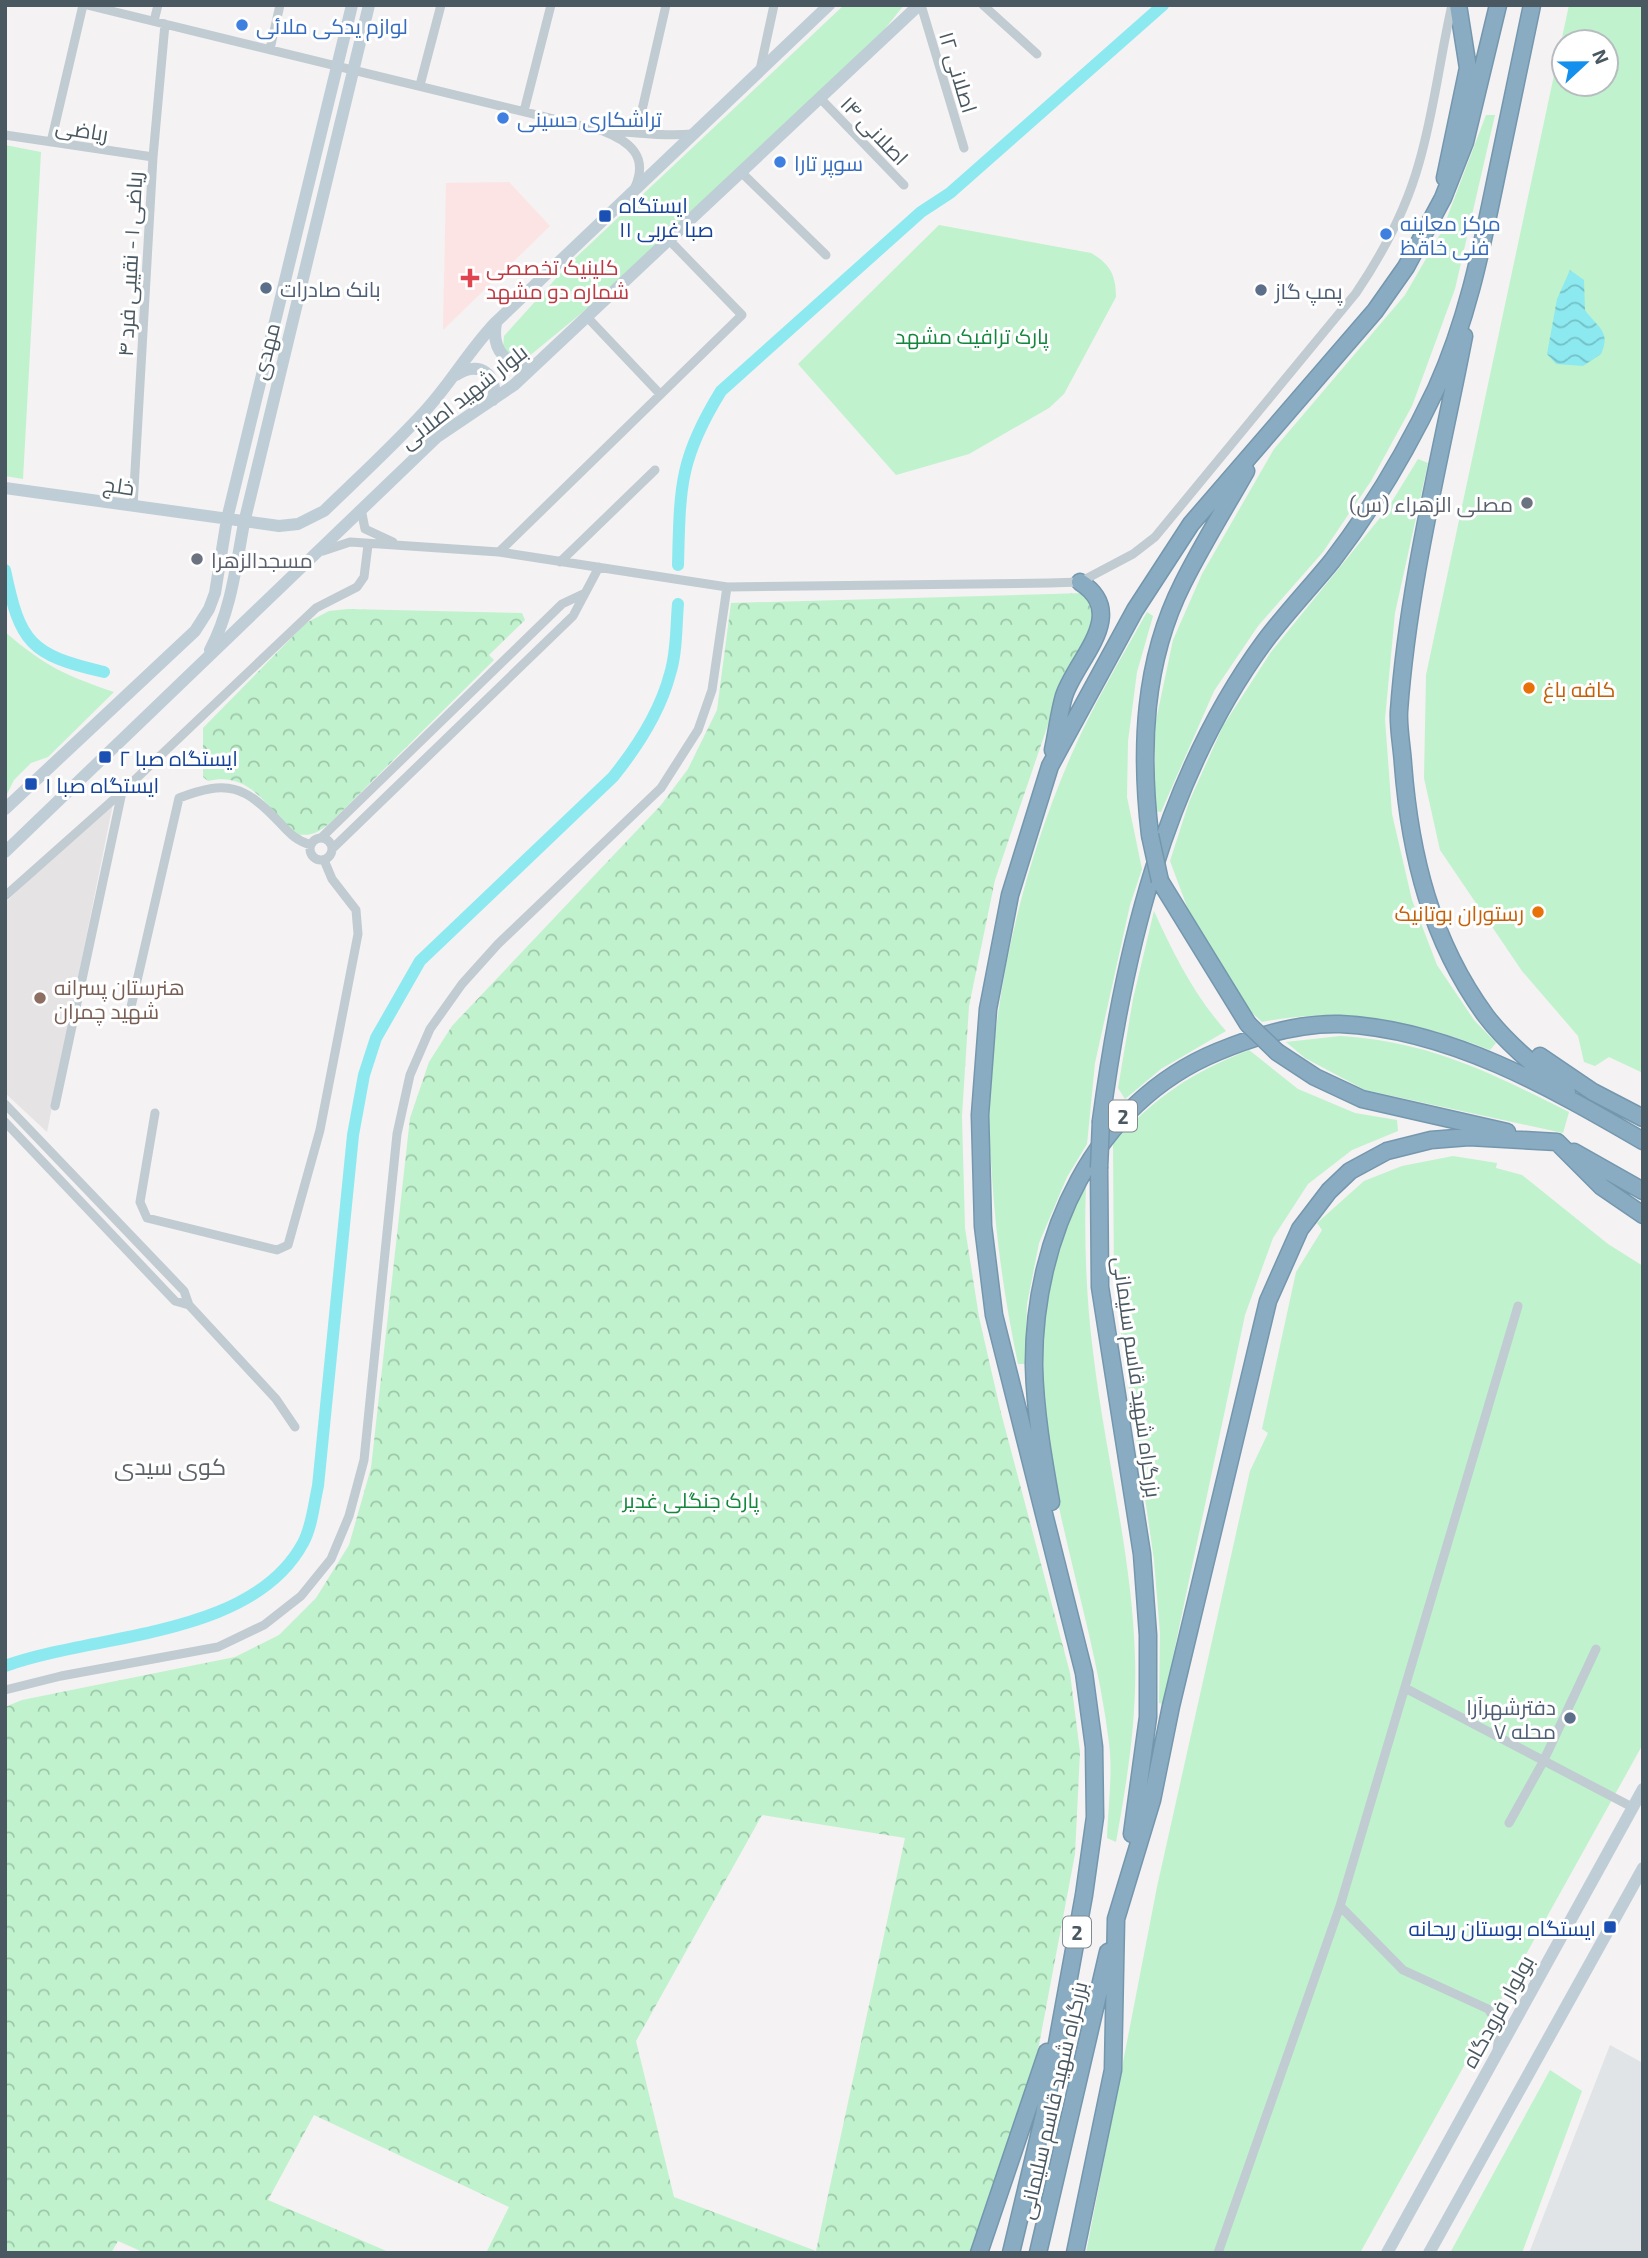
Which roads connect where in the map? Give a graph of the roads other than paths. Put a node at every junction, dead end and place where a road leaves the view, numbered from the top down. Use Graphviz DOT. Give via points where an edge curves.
graph roads {
  1 [pos="85,5"];
  2 [pos="158,5"];
  3 [pos="280,5"];
  4 [pos="352,5"];
  5 [pos="369,5"];
  6 [pos="441,5"];
  7 [pos="551,5"];
  8 [pos="666,5"];
  9 [pos="774,5"];
  10 [pos="829,5"];
  11 [pos="920,5"];
  12 [pos="983,5"];
  13 [pos="1452,5"];
  14 [pos="1458,5"];
  15 [pos="1498,5"];
  16 [pos="1532,5"];
  17 [pos="154,21"];
  18 [pos="165,24"];
  19 [pos="270,49"];
  20 [pos="1037,54"];
  21 [pos="337,65"];
  22 [pos="354,68"];
  23 [pos="760,72"];
  24 [pos="420,85"];
  25 [pos="821,99"];
  26 [pos="524,111"];
  27 [pos="603,131"];
  28 [pos="637,132"];
  29 [pos="692,134"];
  30 [pos="5,135"];
  31 [pos="51,142"];
  32 [pos="964,148"];
  33 [pos="153,158"];
  34 [pos="742,173"];
  35 [pos="904,185"];
  36 [pos="634,190"];
  37 [pos="1443,198"];
  38 [pos="670,242"];
  39 [pos="826,255"];
  40 [pos="1472,296"];
  41 [pos="588,318"];
  42 [pos="496,322"];
  43 [pos="536,364"];
  44 [pos="457,374"];
  45 [pos="660,394"];
  46 [pos="493,400"];
  47 [pos="1264,438"];
  48 [pos="654,470"];
  49 [pos="5,488"];
  50 [pos="133,506"];
  51 [pos="361,509"];
  52 [pos="227,519"];
  53 [pos="244,523"];
  54 [pos="398,544"];
  55 [pos="368,545"];
  56 [pos="499,552"];
  57 [pos="315,554"];
  58 [pos="560,562"];
  59 [pos="599,567"];
  60 [pos="1080,582"];
  61 [pos="727,587"];
  62 [pos="583,594"];
  63 [pos="541,625"];
  64 [pos="552,636"];
  65 [pos="513,653"];
  66 [pos="203,662"];
  67 [pos="523,664"];
  68 [pos="458,706"];
  69 [pos="468,717"];
  70 [pos="1050,766"];
  71 [pos="384,777"];
  72 [pos="395,788"];
  73 [pos="122,792"];
  74 [pos="5,809"];
  75 [pos="321,838"];
  76 [pos="311,845"];
  77 [pos="332,849"];
  78 [pos="5,852"];
  79 [pos="324,860"];
  80 [pos="5,896"];
  81 [pos="1452,961"];
  82 [pos="128,1020"];
  83 [pos="5,1104"];
  84 [pos="55,1106"];
  85 [pos="155,1113"];
  86 [pos="1598,1115"];
  87 [pos="1643,1118"];
  88 [pos="5,1122"];
  89 [pos="1643,1141"];
  90 [pos="1557,1142"];
  91 [pos="1643,1191"];
  92 [pos="1643,1214"];
  93 [pos="189,1305"];
  94 [pos="1518,1306"];
  95 [pos="295,1427"];
  96 [pos="1070,1609"];
  97 [pos="1596,1649"];
  98 [pos="1405,1688"];
  99 [pos="5,1690"];
  100 [pos="1543,1762"];
  101 [pos="1643,1789"];
  102 [pos="1632,1807"];
  103 [pos="1509,1823"];
  104 [pos="1643,1868"];
  105 [pos="1340,1906"];
  106 [pos="1116,1919"];
  107 [pos="1065,2000"];
  108 [pos="1497,2051"];
  109 [pos="979,2253"];
  110 [pos="1012,2253"];
  111 [pos="1038,2253"];
  112 [pos="1075,2253"];
  113 [pos="1218,2253"];
  114 [pos="1387,2253"];
  115 [pos="1429,2253"];
  1 -- 17 [label="street"];
  1 -- 31 [label="street"];
  2 -- 17 [label="street"];
  3 -- 19 [label="street"];
  4 -- 21 [label="main road, مهدی"];
  5 -- 22 [label="main road, مهدی"];
  6 -- 24 [label="street"];
  7 -- 26 [label="street"];
  8 -- 28 [label="street"];
  9 -- 23 [label="street"];
  10 -- 23 [label="main road, بلوار شهید اصلانی"];
  11 -- 25 [label="main road, بلوار شهید اصلانی"];
  11 -- 32 [label="street, اصلانی ۱۲"];
  12 -- 20 [label="street"];
  13 -- 60 [label="street" via="1419,163 1394,231 1372,270 1155,537"];
  14 -- 37 [label="highway" via="1468,68"];
  15 -- 37 [label="highway" via="1465,142"];
  16 -- 40 [label="highway, بزرگراه شهید قاسم سلیمانی"];
  17 -- 18 [label="street"];
  18 -- 19 [label="street"];
  18 -- 33 [label="street, ریاضی ۱ - نقیبی فرد ۴"];
  19 -- 21 [label="street"];
  21 -- 22 [label="street"];
  21 -- 52 [label="main road, مهدی"];
  22 -- 24 [label="street"];
  22 -- 53 [label="main road, مهدی"];
  23 -- 29 [label="main road, بلوار شهید اصلانی"];
  24 -- 26 [label="street"];
  25 -- 34 [label="main road, بلوار شهید اصلانی"];
  25 -- 35 [label="street, اصلانی ۱۴"];
  26 -- 27 [label="street"];
  27 -- 28 [label="street"];
  27 -- 36 [label="street" via="628,141 635,152 639,179"];
  28 -- 29 [label="street" via="664,137"];
  29 -- 36 [label="main road, بلوار شهید اصلانی"];
  30 -- 31 [label="street, ریاضی"];
  31 -- 33 [label="street, ریاضی"];
  33 -- 50 [label="street, ریاضی ۱ - نقیبی فرد ۴"];
  34 -- 38 [label="main road, بلوار شهید اصلانی"];
  34 -- 39 [label="street"];
  36 -- 42 [label="main road, بلوار شهید اصلانی"];
  37 -- 47 [label="highway" via="1406,268 1375,311"];
  38 -- 41 [label="main road, بلوار شهید اصلانی"];
  38 -- 45 [label="street" via="742,315"];
  40 -- 81 [label="highway" via="1409,616 1399,714 1406,808 1423,894"];
  40 -- 106 [label="highway, بزرگراه شهید قاسم سلیمانی / 2, bridge" via="1436,389 1388,478 1334,559 1265,641 1216,719 1180,798 1145,899 1111,1049 1101,1121 1100,1287 1142,1554 1148,1635 1148,1717"];
  41 -- 43 [label="main road, بلوار شهید اصلانی"];
  41 -- 45 [label="street"];
  42 -- 43 [label="main road" via="498,351 522,366"];
  42 -- 44 [label="main road, بلوار شهید اصلانی" via="474,345"];
  43 -- 46 [label="main road, بلوار شهید اصلانی"];
  44 -- 46 [label="main road" via="467,367 491,375 496,388"];
  44 -- 53 [label="main road, بلوار شهید اصلانی" via="324,511 298,524"];
  45 -- 56 [label="street"];
  46 -- 51 [label="main road, بلوار شهید اصلانی" via="437,437"];
  47 -- 70 [label="highway" via="1191,524 1142,599"];
  47 -- 90 [label="highway, bridge" via="1181,585 1160,641 1144,721 1143,781 1160,881 1248,1024 1277,1052 1315,1077 1362,1099"];
  48 -- 58 [label="street"];
  49 -- 50 [label="main road, خلج"];
  50 -- 52 [label="main road, خلج"];
  51 -- 54 [label="street" via="365,529"];
  51 -- 57 [label="main road, بلوار شهید اصلانی"];
  52 -- 53 [label="main road, بلوار شهید اصلانی"];
  52 -- 74 [label="main road, مهدی" via="215,593 195,631"];
  53 -- 66 [label="main road, مهدی" via="231,597"];
  54 -- 55 [label="street"];
  54 -- 56 [label="street"];
  55 -- 57 [label="street" via="337,544"];
  55 -- 73 [label="street" via="364,577 357,587 316,608"];
  56 -- 58 [label="street"];
  57 -- 66 [label="main road, بلوار شهید اصلانی"];
  58 -- 59 [label="street"];
  59 -- 61 [label="street"];
  59 -- 62 [label="street"];
  60 -- 61 [label="street"];
  60 -- 70 [label="highway" via="1093,590 1098,600 1100,626 1064,695"];
  61 -- 99 [label="street" via="712,690 698,730 662,788 462,984 430,1029 410,1075 397,1134 364,1460 331,1559 301,1596 273,1618 218,1647"];
  62 -- 63 [label="street" via="562,604"];
  62 -- 64 [label="street" via="573,616"];
  63 -- 64 [label="street"];
  63 -- 65 [label="street"];
  64 -- 67 [label="street"];
  65 -- 67 [label="street"];
  65 -- 68 [label="street"];
  66 -- 78 [label="main road, بلوار شهید اصلانی"];
  67 -- 69 [label="street"];
  68 -- 69 [label="street"];
  68 -- 71 [label="street"];
  69 -- 72 [label="street"];
  70 -- 96 [label="highway" via="1010,895 988,1009 980,1115 982,1213 994,1315"];
  71 -- 72 [label="street"];
  71 -- 75 [label="street"];
  72 -- 77 [label="street"];
  73 -- 80 [label="street"];
  73 -- 84 [label="street"];
  75 -- 76 [label="street"];
  75 -- 77 [label="street"];
  76 -- 79 [label="street" via="313,856"];
  76 -- 82 [label="street" via="297,841 260,802 236,788 208,787 179,798"];
  77 -- 79 [label="street"];
  79 -- 85 [label="street" via="332,879 356,910 358,934 320,1130 288,1245 277,1250 146,1219 140,1202"];
  81 -- 86 [label="highway" via="1487,1017 1526,1058"];
  81 -- 87 [label="highway" via="1511,1030 1541,1057"];
  83 -- 93 [label="street" via="184,1292"];
  86 -- 89 [label="highway"];
  86 -- 96 [label="highway, 2" via="1490,1062 1441,1044 1385,1029 1338,1024 1249,1038 1195,1061 1155,1087 1126,1114 1077,1178 1052,1242 1039,1307 1034,1365 1040,1441"];
  88 -- 93 [label="street" via="175,1301"];
  90 -- 91 [label="highway"];
  90 -- 92 [label="highway" via="1602,1188"];
  90 -- 106 [label="highway" via="1469,1137 1387,1151 1350,1171 1300,1229 1268,1300 1152,1800"];
  93 -- 95 [label="street" via="276,1399"];
  94 -- 98 [label="street"];
  96 -- 107 [label="highway, بزرگراه شهید قاسم سلیمانی / 2" via="1094,1747 1095,1817"];
  97 -- 100 [label="street"];
  98 -- 100 [label="street"];
  98 -- 105 [label="street"];
  100 -- 102 [label="street"];
  100 -- 103 [label="street"];
  101 -- 102 [label="main road, بولوار فرودگاه"];
  102 -- 108 [label="main road, بولوار فرودگاه"];
  104 -- 115 [label="main road"];
  105 -- 108 [label="street" via="1403,1970 1488,2009 1500,2026"];
  105 -- 113 [label="street"];
  106 -- 111 [label="highway, بزرگراه شهید قاسم سلیمانی / 2"];
  106 -- 112 [label="highway" via="1113,2070"];
  107 -- 109 [label="highway"];
  107 -- 110 [label="highway, بزرگراه شهید قاسم سلیمانی / 2"];
  108 -- 114 [label="main road, بولوار فرودگاه"];
}
